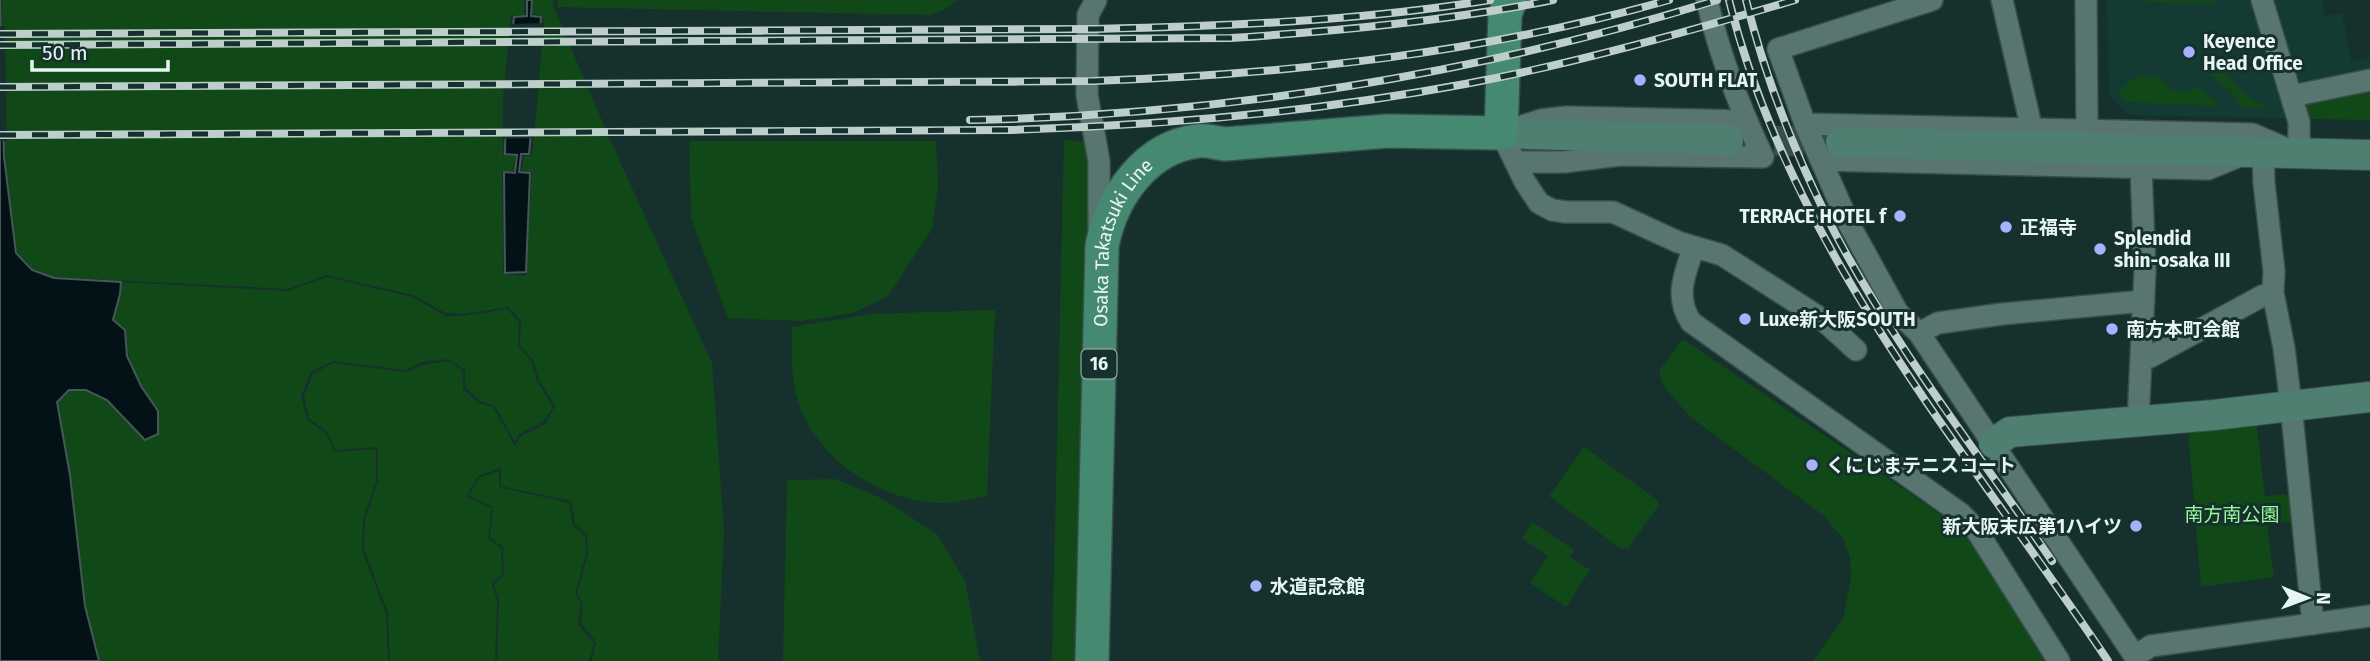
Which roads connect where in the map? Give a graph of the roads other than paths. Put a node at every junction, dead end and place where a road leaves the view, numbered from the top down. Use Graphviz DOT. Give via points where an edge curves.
graph roads {
  1 [pos="1096,0"];
  2 [pos="1707,0"];
  3 [pos="1932,0"];
  4 [pos="2001,0"];
  5 [pos="2086,0"];
  6 [pos="2262,0"];
  7 [pos="1505,5"];
  8 [pos="2370,80"];
  9 [pos="2292,96"];
  10 [pos="1805,124"];
  11 [pos="1737,130"];
  12 [pos="2028,130"];
  13 [pos="2087,131"];
  14 [pos="1225,144"];
  15 [pos="1508,147"];
  16 [pos="1831,151"];
  17 [pos="2256,153"];
  18 [pos="2299,154"];
  19 [pos="2370,155"];
  20 [pos="2141,168"];
  21 [pos="1694,247"];
  22 [pos="1101,267"];
  23 [pos="2273,293"];
  24 [pos="2144,301"];
  25 [pos="1919,333"];
  26 [pos="1856,349"];
  27 [pos="2141,358"];
  28 [pos="2370,397"];
  29 [pos="2291,405"];
  30 [pos="2138,422"];
  31 [pos="1994,443"];
  32 [pos="2370,616"];
  33 [pos="2313,624"];
  34 [pos="2136,659"];
  35 [pos="1092,661"];
  36 [pos="1107,661"];
  37 [pos="2059,661"];
  1 -- 22 [label="street" via="1088,15 1087,95 1099,161"];
  2 -- 11 [label="street"];
  3 -- 10 [label="street" via="1778,49"];
  4 -- 12 [label="street" via="2029,117"];
  5 -- 13 [label="street"];
  6 -- 9 [label="street"];
  7 -- 15 [label="main road"];
  8 -- 9 [label="street"];
  9 -- 18 [label="street" via="2299,122"];
  10 -- 12 [label="street"];
  10 -- 16 [label="street"];
  11 -- 15 [label="street"];
  12 -- 13 [label="street"];
  13 -- 18 [label="street" via="2252,134"];
  14 -- 15 [label="main road, Osaka Takatsuki Line / 16" via="1388,131"];
  14 -- 22 [label="main road, Osaka Takatsuki Line / 16" via="1200,140 1182,144 1143,167 1112,209"];
  14 -- 36 [label="main road, Osaka Takatsuki Line / 16" via="1172,168 1136,205 1123,232 1116,277"];
  15 -- 21 [label="street" via="1525,183 1539,203 1552,210 1613,212"];
  16 -- 17 [label="street"];
  16 -- 20 [label="street"];
  16 -- 25 [label="street" via="1849,224 1898,313"];
  17 -- 18 [label="street"];
  17 -- 20 [label="street" via="2208,169"];
  17 -- 23 [label="street" via="2264,183"];
  18 -- 19 [label="street"];
  20 -- 24 [label="street"];
  21 -- 26 [label="street" via="1722,255 1822,319"];
  21 -- 37 [label="street" via="1681,282 1683,309 1691,322 1960,513 1975,528"];
  22 -- 35 [label="main road, Osaka Takatsuki Line / 16"];
  23 -- 27 [label="street"];
  23 -- 29 [label="street"];
  24 -- 25 [label="street" via="1951,321"];
  24 -- 27 [label="street"];
  25 -- 31 [label="street"];
  27 -- 30 [label="street"];
  28 -- 29 [label="street"];
  29 -- 30 [label="street"];
  29 -- 33 [label="street"];
  30 -- 31 [label="street" via="2010,432"];
  31 -- 34 [label="street"];
  32 -- 33 [label="street"];
  33 -- 34 [label="street" via="2151,646"];
}
